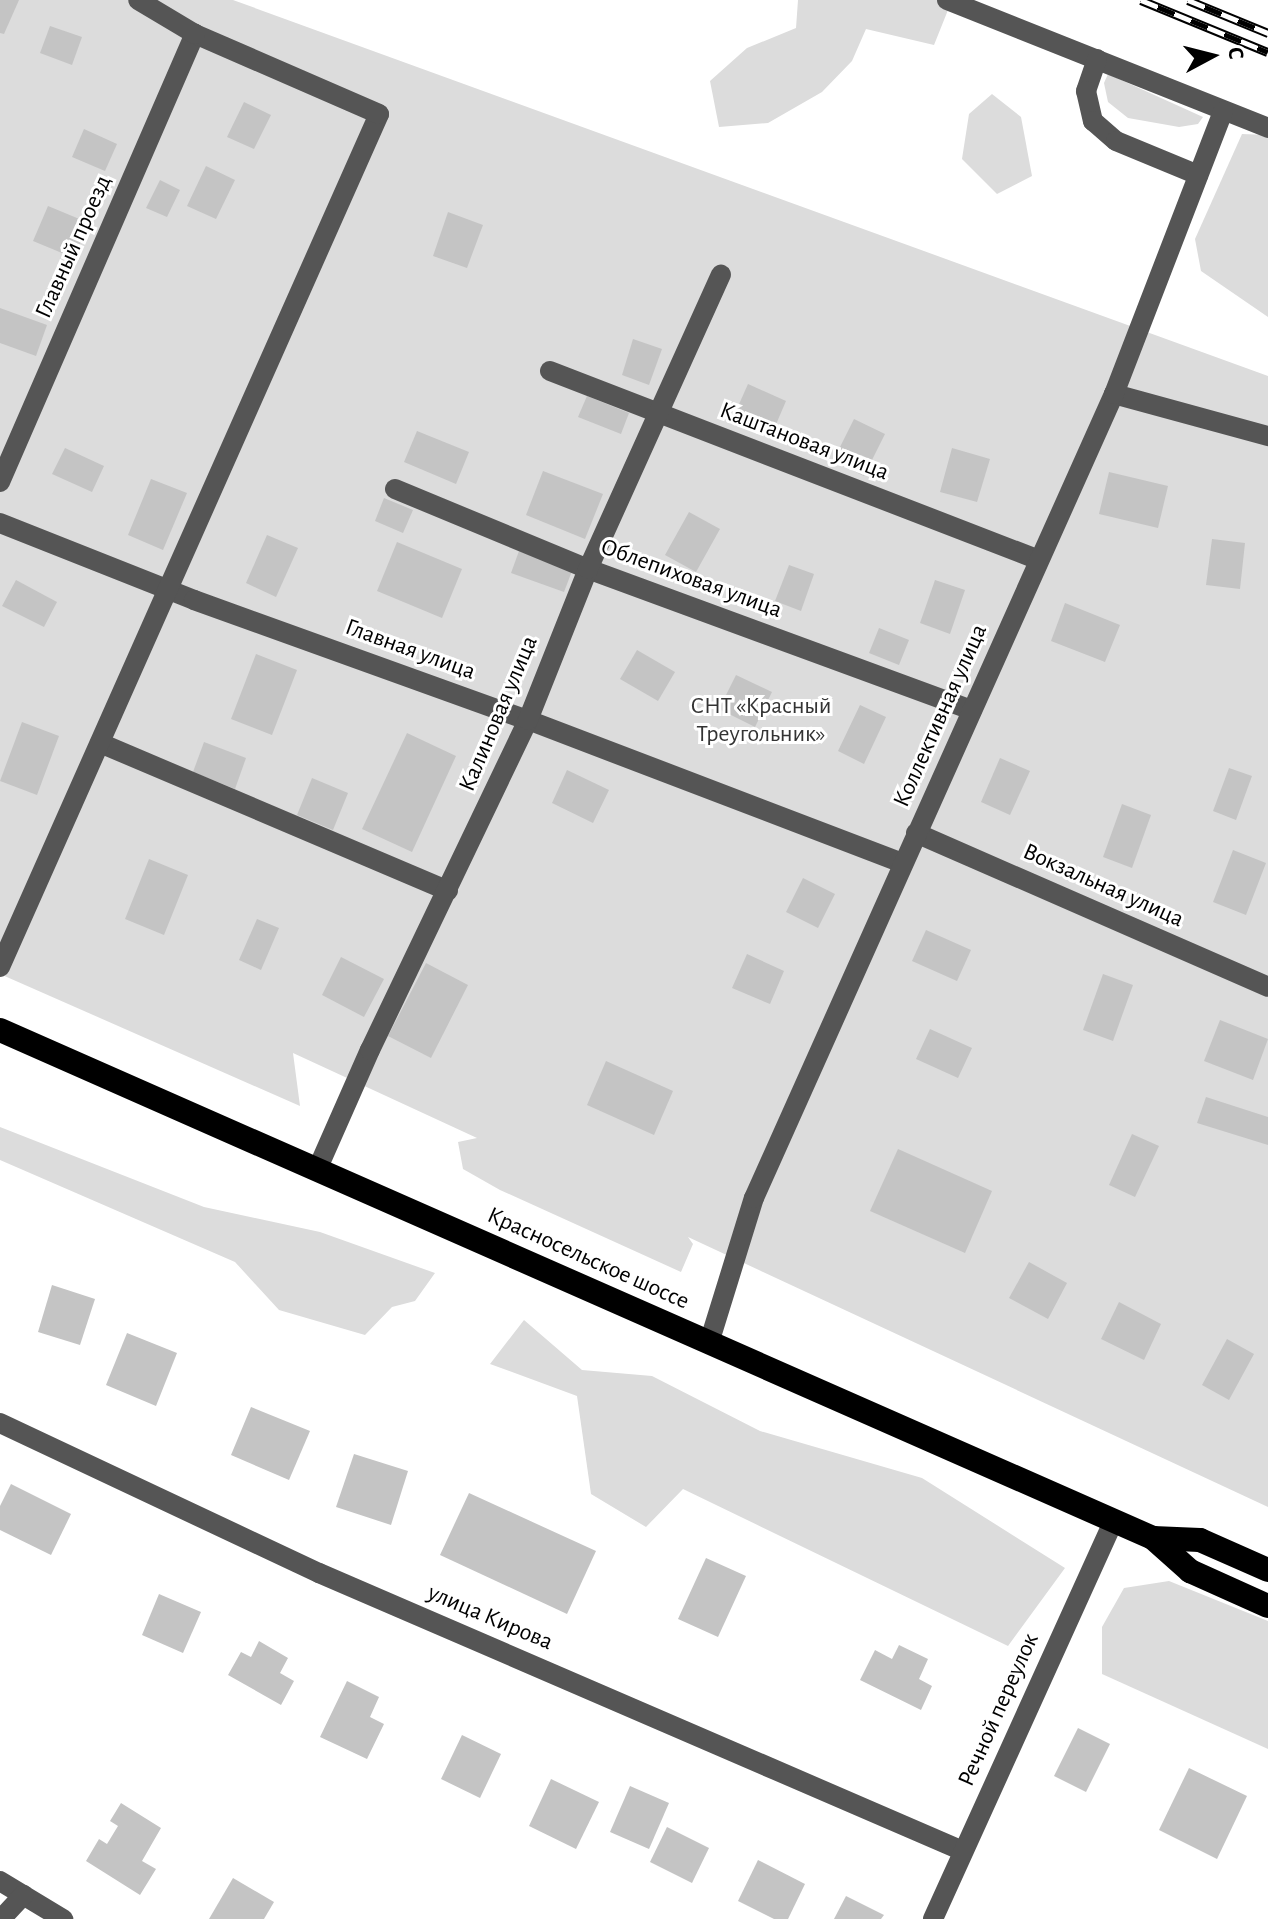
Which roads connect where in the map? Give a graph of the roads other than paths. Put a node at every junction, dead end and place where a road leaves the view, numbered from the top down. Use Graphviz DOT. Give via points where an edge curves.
graph roads {
  1 [pos="138,0"];
  2 [pos="947,0"];
  3 [pos="195,34"];
  4 [pos="1097,59"];
  5 [pos="1223,111"];
  6 [pos="1268,128"];
  7 [pos="1198,175"];
  8 [pos="721,275"];
  9 [pos="550,371"];
  10 [pos="1114,394"];
  11 [pos="660,415"];
  12 [pos="1268,436"];
  13 [pos="0,482"];
  14 [pos="395,489"];
  15 [pos="0,523"];
  16 [pos="1039,560"];
  17 [pos="588,569"];
  18 [pos="168,590"];
  19 [pos="972,710"];
  20 [pos="528,720"];
  21 [pos="100,743"];
  22 [pos="916,833"];
  23 [pos="903,863"];
  24 [pos="448,891"];
  25 [pos="0,967"];
  26 [pos="1268,987"];
  27 [pos="0,1030"];
  28 [pos="317,1170"];
  29 [pos="709,1343"];
  30 [pos="0,1423"];
  31 [pos="1113,1522"];
  32 [pos="1153,1538"];
  33 [pos="1268,1570"];
  34 [pos="1268,1606"];
  35 [pos="963,1851"];
  36 [pos="0,1881"];
  37 [pos="23,1895"];
  38 [pos="1,1919"];
  39 [pos="63,1919"];
  40 [pos="933,1919"];
  1 -- 3 [label="street"];
  2 -- 4 [label="street"];
  3 -- 13 [label="street, Главный проезд"];
  3 -- 18 [label="street" via="379,114"];
  4 -- 5 [label="street"];
  4 -- 7 [label="street" via="1086,91 1093,121 1116,141"];
  5 -- 6 [label="street"];
  5 -- 7 [label="street, Коллективная улица"];
  7 -- 10 [label="street, Коллективная улица"];
  8 -- 11 [label="street, Калиновая улица"];
  9 -- 11 [label="street, Каштановая улица"];
  10 -- 12 [label="street"];
  10 -- 16 [label="street, Коллективная улица"];
  11 -- 16 [label="street, Каштановая улица"];
  11 -- 17 [label="street, Калиновая улица"];
  14 -- 17 [label="street, Облепиховая улица"];
  15 -- 18 [label="street, Главная улица"];
  16 -- 19 [label="street, Коллективная улица"];
  17 -- 19 [label="street, Облепиховая улица"];
  17 -- 20 [label="street, Калиновая улица"];
  18 -- 20 [label="street, Главная улица"];
  18 -- 21 [label="street"];
  19 -- 22 [label="street, Коллективная улица"];
  20 -- 23 [label="street, Главная улица"];
  20 -- 24 [label="street, Калиновая улица"];
  21 -- 24 [label="street"];
  21 -- 25 [label="street"];
  22 -- 23 [label="street, Коллективная улица"];
  22 -- 26 [label="street, Вокзальная улица"];
  23 -- 29 [label="street, Коллективная улица" via="754,1198"];
  24 -- 28 [label="street, Калиновая улица"];
  27 -- 28 [label="highway, Красносельское шоссе"];
  28 -- 29 [label="highway, Красносельское шоссе"];
  29 -- 31 [label="highway, Красносельское шоссе"];
  30 -- 35 [label="street, улица Кирова" via="319,1573"];
  31 -- 32 [label="highway, Красносельское шоссе"];
  31 -- 35 [label="street, Речной переулок"];
  32 -- 33 [label="highway, Красносельское шоссе" via="1200,1540"];
  32 -- 34 [label="highway, Красносельское шоссе" via="1190,1571"];
  35 -- 40 [label="street, Речной переулок"];
  36 -- 37 [label="street"];
  37 -- 38 [label="street"];
  37 -- 39 [label="street"];
}
